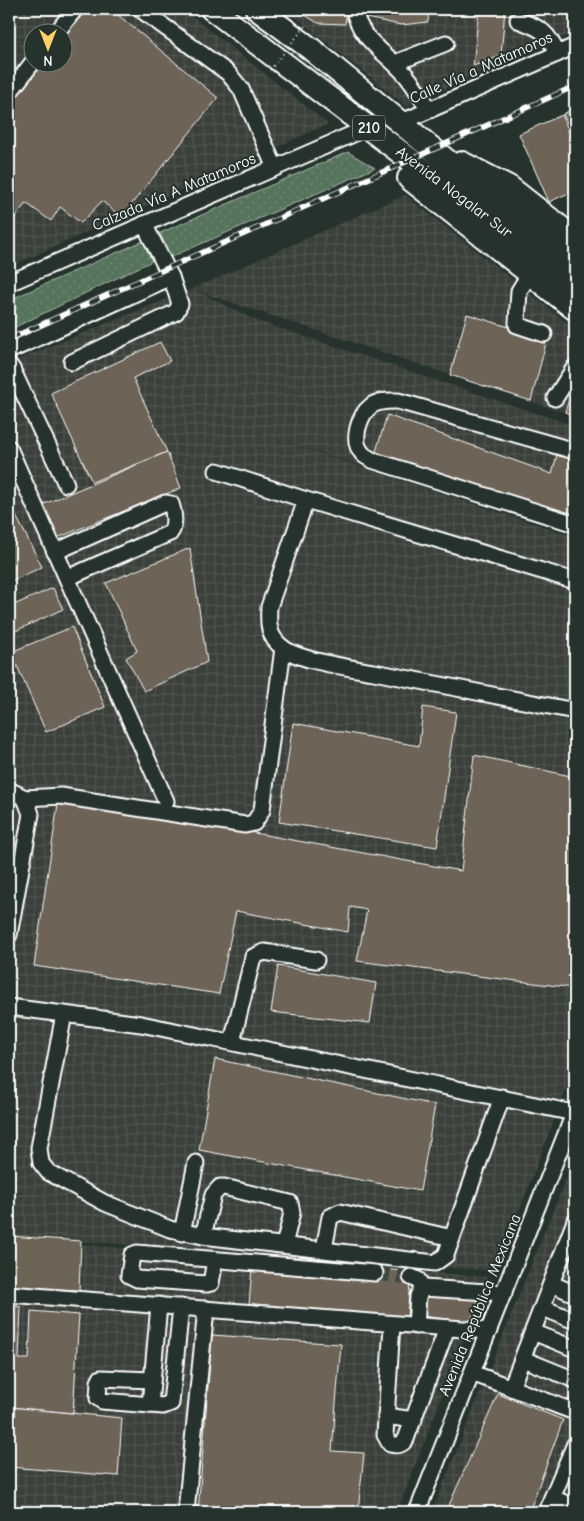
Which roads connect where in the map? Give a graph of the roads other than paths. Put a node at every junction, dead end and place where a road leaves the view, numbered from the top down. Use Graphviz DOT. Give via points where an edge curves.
graph roads {
  1 [pos="75,9"];
  2 [pos="140,9"];
  3 [pos="212,9"];
  4 [pos="354,9"];
  5 [pos="264,11"];
  6 [pos="518,20"];
  7 [pos="64,22"];
  8 [pos="446,43"];
  9 [pos="575,46"];
  10 [pos="557,54"];
  11 [pos="395,63"];
  12 [pos="25,72"];
  13 [pos="305,79"];
  14 [pos="9,93"];
  15 [pos="428,109"];
  16 [pos="402,122"];
  17 [pos="353,134"];
  18 [pos="439,154"];
  19 [pos="275,168"];
  20 [pos="144,224"];
  21 [pos="575,239"];
  22 [pos="534,240"];
  23 [pos="575,260"];
  24 [pos="530,274"];
  25 [pos="171,276"];
  26 [pos="9,283"];
  27 [pos="575,285"];
  28 [pos="575,309"];
  29 [pos="544,334"];
  30 [pos="9,351"];
  31 [pos="72,362"];
  32 [pos="9,365"];
  33 [pos="575,367"];
  34 [pos="555,398"];
  35 [pos="9,448"];
  36 [pos="575,451"];
  37 [pos="217,471"];
  38 [pos="66,484"];
  39 [pos="306,500"];
  40 [pos="575,524"];
  41 [pos="55,552"];
  42 [pos="67,578"];
  43 [pos="575,581"];
  44 [pos="283,648"];
  45 [pos="575,711"];
  46 [pos="9,790"];
  47 [pos="26,798"];
  48 [pos="166,801"];
  49 [pos="14,869"];
  50 [pos="9,935"];
  51 [pos="316,960"];
  52 [pos="9,1007"];
  53 [pos="64,1014"];
  54 [pos="232,1042"];
  55 [pos="502,1097"];
  56 [pos="575,1112"];
  57 [pos="196,1164"];
  58 [pos="575,1222"];
  59 [pos="182,1233"];
  60 [pos="203,1236"];
  61 [pos="452,1238"];
  62 [pos="284,1245"];
  63 [pos="324,1249"];
  64 [pos="569,1259"];
  65 [pos="215,1260"];
  66 [pos="376,1273"];
  67 [pos="411,1277"];
  68 [pos="552,1284"];
  69 [pos="423,1288"];
  70 [pos="504,1293"];
  71 [pos="9,1294"];
  72 [pos="575,1294"];
  73 [pos="158,1305"];
  74 [pos="181,1307"];
  75 [pos="543,1308"];
  76 [pos="206,1309"];
  77 [pos="575,1320"];
  78 [pos="392,1325"];
  79 [pos="416,1326"];
  80 [pos="447,1328"];
  81 [pos="489,1330"];
  82 [pos="533,1332"];
  83 [pos="575,1349"];
  84 [pos="523,1359"];
  85 [pos="472,1373"];
  86 [pos="152,1380"];
  87 [pos="575,1380"];
  88 [pos="511,1388"];
  89 [pos="150,1405"];
  90 [pos="575,1412"];
  91 [pos="386,1416"];
  92 [pos="414,1420"];
  93 [pos="575,1444"];
  94 [pos="552,1498"];
  95 [pos="575,1507"];
  96 [pos="186,1512"];
  97 [pos="417,1512"];
  98 [pos="546,1512"];
  1 -- 7 [label="street"];
  2 -- 19 [label="street" via="228,73 241,89"];
  3 -- 13 [label="highway, Avenida Nogalar Sur / 210"];
  4 -- 11 [label="street" via="366,37"];
  5 -- 16 [label="highway, Avenida Nogalar Sur / 210"];
  6 -- 10 [label="street" via="541,28"];
  8 -- 11 [label="street"];
  9 -- 10 [label="street, Calle Vía a Matamoros"];
  10 -- 15 [label="street, Calle Vía a Matamoros"];
  11 -- 15 [label="street"];
  12 -- 14 [label="street"];
  13 -- 17 [label="highway" via="320,104"];
  13 -- 22 [label="highway, Avenida Nogalar Sur / 210"];
  15 -- 16 [label="street, Calle Vía a Matamoros"];
  16 -- 18 [label="highway, Avenida Nogalar Sur / 210"];
  17 -- 19 [label="street, Calzada Vía A Matamoros"];
  17 -- 24 [label="highway"];
  18 -- 21 [label="highway" via="501,182"];
  18 -- 22 [label="highway, Avenida Nogalar Sur / 210"];
  19 -- 20 [label="street, Calzada Vía A Matamoros"];
  20 -- 25 [label="street"];
  20 -- 26 [label="street, Calzada Vía A Matamoros"];
  22 -- 23 [label="highway, Avenida Nogalar Sur / 210"];
  22 -- 27 [label="highway, Avenida Nogalar Sur / 210"];
  24 -- 28 [label="highway"];
  24 -- 29 [label="street" via="519,291 516,322"];
  25 -- 30 [label="street"];
  25 -- 31 [label="street" via="180,304 176,312"];
  32 -- 38 [label="street"];
  33 -- 34 [label="street"];
  35 -- 41 [label="street"];
  36 -- 40 [label="street" via="398,401 384,401 371,406 364,414 356,436 362,453 378,462"];
  37 -- 39 [label="street"];
  39 -- 43 [label="street"];
  39 -- 44 [label="street" via="269,607 268,625 272,637"];
  41 -- 42 [label="street"];
  41 -- 42 [label="street" via="165,503 171,504 174,525 170,532"];
  42 -- 48 [label="street"];
  44 -- 45 [label="street" via="300,656 354,668"];
  44 -- 47 [label="street" via="262,810 254,823 245,825 61,796"];
  46 -- 47 [label="street"];
  47 -- 49 [label="street" via="30,814"];
  49 -- 50 [label="street"];
  51 -- 54 [label="street" via="264,952 253,957"];
  52 -- 53 [label="street"];
  53 -- 54 [label="street" via="141,1024"];
  53 -- 59 [label="street" via="39,1148 41,1164 48,1172 105,1203"];
  54 -- 55 [label="street"];
  55 -- 56 [label="street"];
  55 -- 61 [label="street"];
  56 -- 70 [label="street, Avenida República Mexicana"];
  57 -- 59 [label="street"];
  58 -- 64 [label="street"];
  59 -- 60 [label="street"];
  60 -- 62 [label="street"];
  60 -- 62 [label="street" via="213,1195 224,1187 290,1203 292,1213"];
  61 -- 63 [label="street" via="446,1255 435,1263"];
  61 -- 63 [label="street" via="340,1212 330,1218"];
  62 -- 63 [label="street"];
  64 -- 68 [label="street"];
  65 -- 65 [label="street" via="137,1253 132,1256 129,1275 137,1279 207,1284 213,1279"];
  65 -- 66 [label="street"];
  67 -- 69 [label="street" via="418,1280"];
  68 -- 72 [label="street"];
  68 -- 75 [label="street"];
  69 -- 70 [label="street"];
  69 -- 79 [label="street" via="418,1296"];
  70 -- 81 [label="street, Avenida República Mexicana"];
  71 -- 73 [label="street"];
  73 -- 74 [label="street"];
  73 -- 86 [label="street"];
  74 -- 76 [label="street"];
  74 -- 89 [label="street" via="172,1398 167,1406"];
  75 -- 77 [label="street"];
  75 -- 82 [label="street"];
  76 -- 78 [label="street"];
  76 -- 96 [label="street"];
  78 -- 79 [label="street"];
  78 -- 91 [label="street"];
  79 -- 80 [label="street"];
  80 -- 81 [label="street"];
  80 -- 92 [label="street"];
  81 -- 85 [label="street, Avenida República Mexicana"];
  82 -- 83 [label="street"];
  82 -- 84 [label="street"];
  84 -- 87 [label="street"];
  84 -- 88 [label="street"];
  85 -- 88 [label="street"];
  85 -- 97 [label="street, Avenida República Mexicana"];
  86 -- 89 [label="street"];
  86 -- 89 [label="street" via="101,1378 97,1393 102,1401"];
  88 -- 90 [label="street"];
  91 -- 92 [label="street"];
  91 -- 92 [label="street" via="385,1435 395,1446 406,1439"];
  93 -- 94 [label="street"];
  94 -- 95 [label="street"];
  94 -- 98 [label="street"];
}
